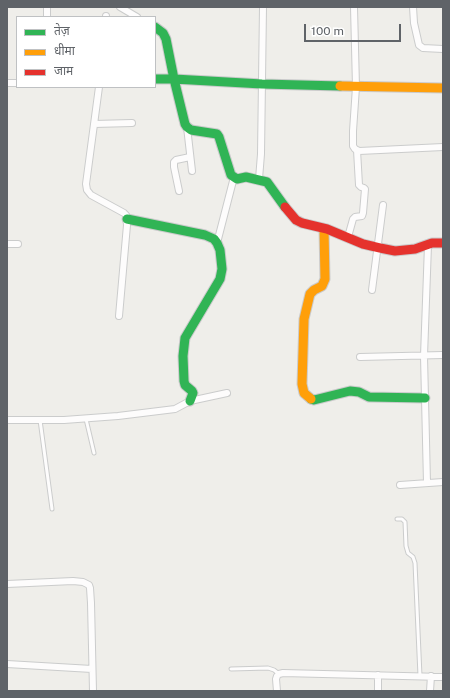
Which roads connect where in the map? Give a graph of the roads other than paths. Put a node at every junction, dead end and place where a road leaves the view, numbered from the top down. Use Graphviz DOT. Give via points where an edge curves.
graph roads {
  1 [pos="120,7"];
  2 [pos="263,7"];
  3 [pos="354,7"];
  4 [pos="413,7"];
  5 [pos="136,16"];
  6 [pos="156,28"];
  7 [pos="443,49"];
  8 [pos="156,79"];
  9 [pos="174,79"];
  10 [pos="262,84"];
  11 [pos="356,87"];
  12 [pos="99,88"];
  13 [pos="443,88"];
  14 [pos="132,123"];
  15 [pos="94,124"];
  16 [pos="187,127"];
  17 [pos="443,147"];
  18 [pos="357,150"];
  19 [pos="190,157"];
  20 [pos="192,171"];
  21 [pos="234,177"];
  22 [pos="259,179"];
  23 [pos="179,191"];
  24 [pos="383,205"];
  25 [pos="127,219"];
  26 [pos="324,229"];
  27 [pos="348,237"];
  28 [pos="217,243"];
  29 [pos="443,243"];
  30 [pos="7,244"];
  31 [pos="18,244"];
  32 [pos="428,244"];
  33 [pos="378,248"];
  34 [pos="372,290"];
  35 [pos="119,316"];
  36 [pos="443,355"];
  37 [pos="424,356"];
  38 [pos="360,357"];
  39 [pos="227,393"];
  40 [pos="425,398"];
  41 [pos="190,401"];
  42 [pos="86,419"];
  43 [pos="7,420"];
  44 [pos="40,420"];
  45 [pos="94,453"];
  46 [pos="443,482"];
  47 [pos="427,483"];
  48 [pos="400,485"];
  49 [pos="52,509"];
  50 [pos="397,519"];
  51 [pos="7,584"];
  52 [pos="7,664"];
  53 [pos="231,669"];
  54 [pos="92,670"];
  55 [pos="279,674"];
  56 [pos="378,675"];
  57 [pos="420,676"];
  58 [pos="431,676"];
  59 [pos="443,677"];
  60 [pos="93,691"];
  61 [pos="277,691"];
  62 [pos="378,691"];
  63 [pos="430,691"];
  1 -- 5 [label="street"];
  2 -- 10 [label="street"];
  3 -- 11 [label="street"];
  4 -- 7 [label="street" via="419,45 423,48"];
  6 -- 9 [label="street" via="166,39"];
  8 -- 9 [label="street"];
  9 -- 10 [label="street"];
  9 -- 16 [label="street"];
  10 -- 11 [label="street"];
  10 -- 22 [label="street"];
  11 -- 13 [label="street"];
  11 -- 18 [label="street" via="353,146"];
  12 -- 15 [label="street"];
  14 -- 15 [label="street"];
  15 -- 25 [label="street" via="87,190 90,195 124,213"];
  16 -- 19 [label="street"];
  16 -- 21 [label="street" via="191,130 217,134 231,175"];
  17 -- 18 [label="street"];
  18 -- 27 [label="street" via="359,185 365,190 363,213 362,216 353,219"];
  19 -- 20 [label="street"];
  19 -- 23 [label="street" via="174,162"];
  21 -- 22 [label="street"];
  21 -- 28 [label="street"];
  22 -- 26 [label="street" via="267,182 296,220"];
  24 -- 33 [label="street"];
  25 -- 28 [label="street" via="205,235"];
  25 -- 35 [label="street"];
  26 -- 27 [label="street"];
  26 -- 40 [label="street" via="325,279 322,286 310,294 304,319 304,393 314,400 350,391 369,397"];
  27 -- 33 [label="street"];
  28 -- 41 [label="street" via="222,269 220,279 190,328 184,345 184,381 193,393"];
  29 -- 32 [label="street"];
  30 -- 31 [label="street"];
  32 -- 33 [label="street" via="405,251"];
  32 -- 37 [label="street"];
  33 -- 34 [label="street"];
  36 -- 37 [label="street"];
  37 -- 38 [label="street"];
  37 -- 40 [label="street"];
  39 -- 41 [label="street"];
  40 -- 47 [label="street"];
  41 -- 42 [label="street" via="175,409"];
  42 -- 44 [label="street"];
  42 -- 45 [label="lane"];
  43 -- 44 [label="street"];
  44 -- 49 [label="lane"];
  46 -- 47 [label="street"];
  47 -- 48 [label="street"];
  50 -- 57 [label="lane" via="405,522 406,546 414,560"];
  51 -- 54 [label="street" via="73,581 89,585"];
  52 -- 54 [label="street"];
  53 -- 55 [label="lane" via="268,668"];
  54 -- 60 [label="street"];
  55 -- 56 [label="street" via="293,672"];
  55 -- 61 [label="street" via="276,679"];
  56 -- 57 [label="street"];
  56 -- 62 [label="street"];
  57 -- 58 [label="street"];
  58 -- 59 [label="street"];
  58 -- 63 [label="street"];
}
